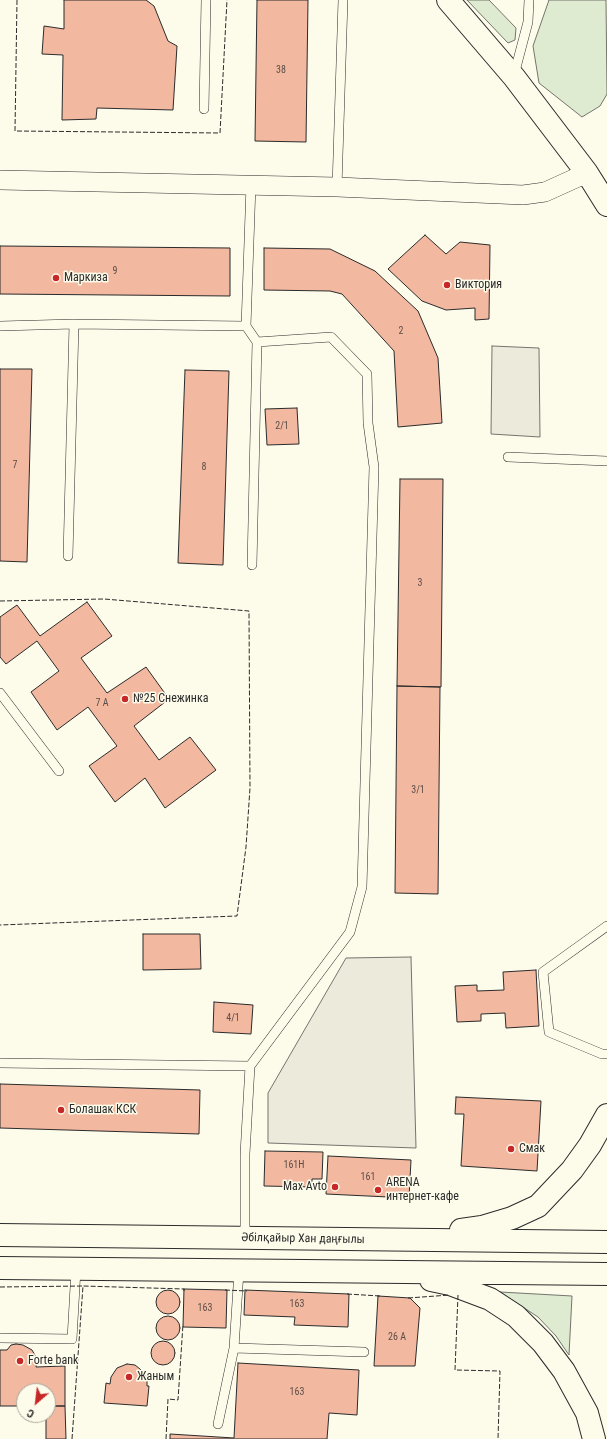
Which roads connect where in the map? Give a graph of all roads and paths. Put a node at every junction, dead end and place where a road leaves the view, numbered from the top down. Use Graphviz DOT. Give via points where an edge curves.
graph roads {
  1 [pos="206,0"];
  2 [pos="343,0"];
  3 [pos="448,0"];
  4 [pos="529,0"];
  5 [pos="514,77"];
  6 [pos="204,109"];
  7 [pos="587,172"];
  8 [pos="0,180"];
  9 [pos="251,185"];
  10 [pos="337,187"];
  11 [pos="607,205"];
  12 [pos="74,324"];
  13 [pos="0,326"];
  14 [pos="246,326"];
  15 [pos="257,342"];
  16 [pos="508,457"];
  17 [pos="607,461"];
  18 [pos="68,556"];
  19 [pos="252,566"];
  20 [pos="0,693"];
  21 [pos="59,771"];
  22 [pos="607,926"];
  23 [pos="607,1054"];
  24 [pos="0,1063"];
  25 [pos="250,1066"];
  26 [pos="607,1115"];
  27 [pos="0,1235"];
  28 [pos="245,1238"];
  29 [pos="396,1240"];
  30 [pos="607,1242"];
  31 [pos="0,1268"];
  32 [pos="76,1269"];
  33 [pos="239,1271"];
  34 [pos="395,1272"];
  35 [pos="607,1274"];
  36 [pos="0,1338"];
  37 [pos="234,1348"];
  38 [pos="364,1352"];
  39 [pos="218,1424"];
  40 [pos="594,1439"];
  1 -- 6 [label="lane"];
  2 -- 10 [label="lane"];
  3 -- 5 [label="main road"];
  4 -- 5 [label="lane" via="528,22"];
  5 -- 7 [label="main road"];
  7 -- 10 [label="street" via="545,192 523,195"];
  7 -- 11 [label="main road"];
  8 -- 9 [label="street"];
  9 -- 10 [label="street"];
  9 -- 14 [label="lane"];
  12 -- 13 [label="lane"];
  12 -- 14 [label="lane"];
  12 -- 18 [label="lane"];
  14 -- 15 [label="lane"];
  15 -- 19 [label="lane"];
  15 -- 25 [label="lane" via="331,337 367,374 368,424 374,467 362,887 350,932"];
  16 -- 17 [label="lane"];
  20 -- 21 [label="lane"];
  22 -- 23 [label="lane" via="543,972 549,1032"];
  24 -- 25 [label="lane"];
  25 -- 28 [label="lane" via="245,1154"];
  26 -- 29 [label="main road" via="572,1170 538,1206 512,1218 482,1227"];
  27 -- 28 [label="main road, Әбілқайыр Хан даңғылы"];
  28 -- 29 [label="main road, Әбілқайыр Хан даңғылы"];
  29 -- 30 [label="main road, Әбілқайыр Хан даңғылы"];
  31 -- 32 [label="main road"];
  32 -- 33 [label="main road"];
  32 -- 36 [label="lane" via="72,1339"];
  33 -- 34 [label="main road"];
  33 -- 37 [label="lane"];
  34 -- 35 [label="main road"];
  34 -- 40 [label="main road" via="456,1287 490,1299 516,1316 564,1371 587,1413"];
  37 -- 38 [label="lane"];
  37 -- 39 [label="lane"];
}
